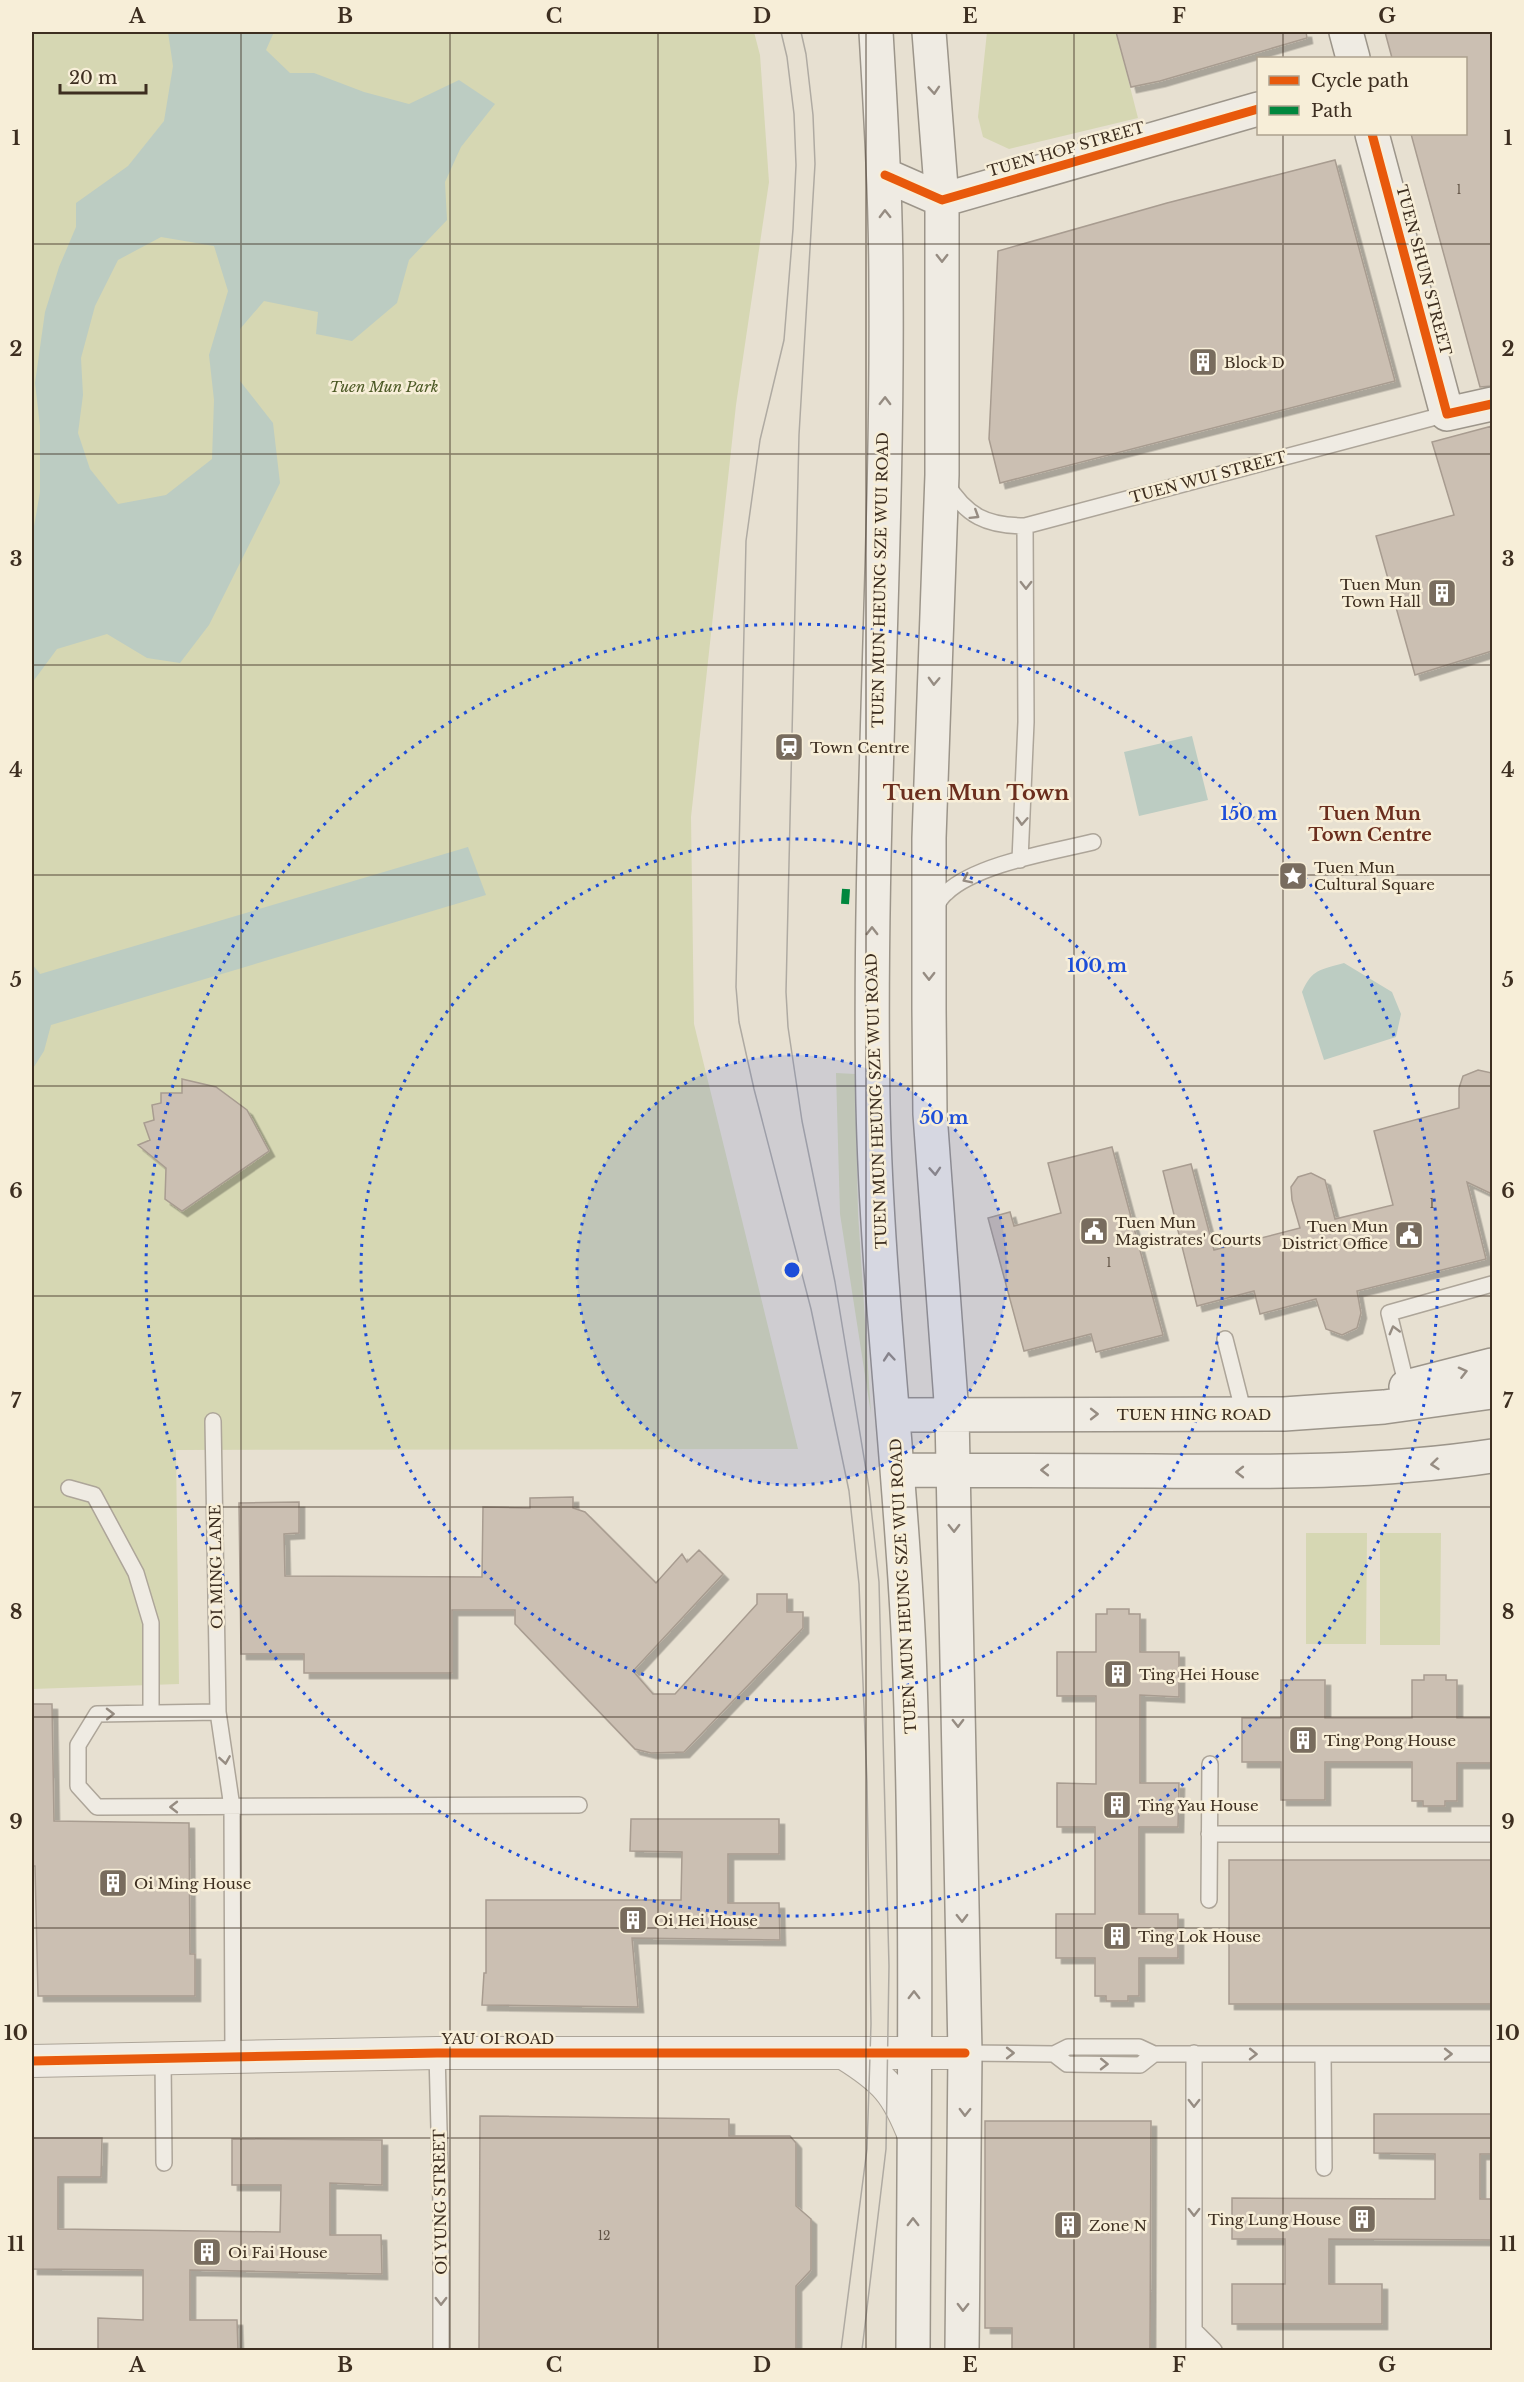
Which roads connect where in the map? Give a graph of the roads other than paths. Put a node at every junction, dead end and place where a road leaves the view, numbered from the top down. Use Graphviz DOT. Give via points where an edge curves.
graph roads {
  1 [pos="876,32"];
  2 [pos="929,32"];
  3 [pos="1346,32"];
  4 [pos="1353,57"];
  5 [pos="1257,109"];
  6 [pos="1372,135"];
  7 [pos="885,175"];
  8 [pos="942,200"];
  9 [pos="1492,404"];
  10 [pos="1447,414"];
  11 [pos="942,476"];
  12 [pos="1025,526"];
  13 [pos="1093,842"];
  14 [pos="1020,860"];
  15 [pos="928,918"];
  16 [pos="1492,1284"];
  17 [pos="1225,1339"];
  18 [pos="1492,1365"];
  19 [pos="1407,1386"];
  20 [pos="1492,1392"];
  21 [pos="1244,1414"];
  22 [pos="1284,1414"];
  23 [pos="894,1415"];
  24 [pos="952,1415"];
  25 [pos="213,1421"];
  26 [pos="1492,1456"];
  27 [pos="898,1470"];
  28 [pos="952,1470"];
  29 [pos="69,1488"];
  30 [pos="218,1712"];
  31 [pos="151,1713"];
  32 [pos="1210,1764"];
  33 [pos="579,1804"];
  34 [pos="232,1807"];
  35 [pos="1209,1834"];
  36 [pos="1492,1834"];
  37 [pos="1209,1900"];
  38 [pos="437,2053"];
  39 [pos="966,2053"];
  40 [pos="1194,2053"];
  41 [pos="845,2054"];
  42 [pos="914,2054"];
  43 [pos="1492,2054"];
  44 [pos="1323,2055"];
  45 [pos="233,2058"];
  46 [pos="163,2059"];
  47 [pos="32,2061"];
  48 [pos="914,2136"];
  49 [pos="164,2163"];
  50 [pos="1324,2168"];
  51 [pos="1194,2330"];
  52 [pos="441,2350"];
  53 [pos="913,2350"];
  54 [pos="962,2350"];
  55 [pos="1194,2350"];
  56 [pos="1214,2350"];
  1 -- 7 [label="main road, TUEN MUN HEUNG SZE WUI ROAD"];
  2 -- 8 [label="main road, one-way"];
  3 -- 4 [label="main road"];
  5 -- 8 [label="main road, TUEN HOP STREET"];
  6 -- 10 [label="main road, TUEN SHUN STREET"];
  7 -- 8 [label="main road"];
  23 -- 7 [label="main road, TUEN MUN HEUNG SZE WUI ROAD, one-way" via="876,1211 872,927 886,340"];
  8 -- 11 [label="main road, one-way"];
  9 -- 10 [label="main road, TUEN WUI STREET"];
  10 -- 12 [label="lane, TUEN WUI STREET"];
  11 -- 12 [label="lane, TUEN WUI STREET, one-way" via="967,510 983,520"];
  11 -- 15 [label="main road, one-way"];
  12 -- 14 [label="lane, one-way" via="1026,722"];
  13 -- 14 [label="lane"];
  14 -- 15 [label="lane, one-way" via="962,881 945,894"];
  15 -- 24 [label="main road, one-way" via="930,1114"];
  19 -- 16 [label="lane, one-way" via="1389,1314"];
  17 -- 21 [label="lane"];
  19 -- 18 [label="main road, one-way"];
  19 -- 22 [label="main road"];
  20 -- 22 [label="main road, TUEN HING ROAD" via="1384,1407"];
  21 -- 22 [label="main road, TUEN HING ROAD"];
  24 -- 21 [label="main road, TUEN HING ROAD, one-way"];
  23 -- 24 [label="main road, TUEN HING ROAD"];
  23 -- 27 [label="main road, TUEN MUN HEUNG SZE WUI ROAD"];
  24 -- 28 [label="main road"];
  25 -- 30 [label="lane, OI MING LANE"];
  26 -- 28 [label="main road, one-way" via="1374,1469 1278,1472"];
  27 -- 28 [label="main road"];
  42 -- 27 [label="main road, TUEN MUN HEUNG SZE WUI ROAD, one-way" via="909,1654"];
  28 -- 39 [label="main road, one-way"];
  29 -- 31 [label="lane" via="94,1495 136,1573 151,1623"];
  30 -- 31 [label="lane"];
  30 -- 34 [label="lane, OI MING LANE, one-way"];
  34 -- 31 [label="lane, one-way" via="97,1807 78,1786 78,1745 97,1714"];
  32 -- 35 [label="lane"];
  33 -- 34 [label="lane"];
  34 -- 45 [label="lane, OI MING LANE"];
  35 -- 36 [label="lane"];
  35 -- 37 [label="lane"];
  38 -- 41 [label="street, YAU OI ROAD"];
  38 -- 45 [label="street, YAU OI ROAD"];
  38 -- 52 [label="lane, OI YUNG STREET, one-way"];
  39 -- 40 [label="lane, one-way" via="1054,2054 1067,2064 1140,2065 1154,2054"];
  39 -- 42 [label="street, YAU OI ROAD"];
  39 -- 54 [label="main road, one-way"];
  40 -- 44 [label="lane, one-way"];
  40 -- 51 [label="lane, one-way"];
  41 -- 42 [label="street, YAU OI ROAD"];
  41 -- 48 [label="street" via="887,2085 903,2107"];
  42 -- 48 [label="main road, TUEN MUN HEUNG SZE WUI ROAD"];
  44 -- 43 [label="lane, one-way"];
  44 -- 50 [label="lane"];
  45 -- 46 [label="street, YAU OI ROAD"];
  46 -- 47 [label="street, YAU OI ROAD"];
  46 -- 49 [label="lane"];
  53 -- 48 [label="main road, TUEN MUN HEUNG SZE WUI ROAD, one-way"];
  51 -- 55 [label="lane"];
  51 -- 56 [label="lane"];
}
